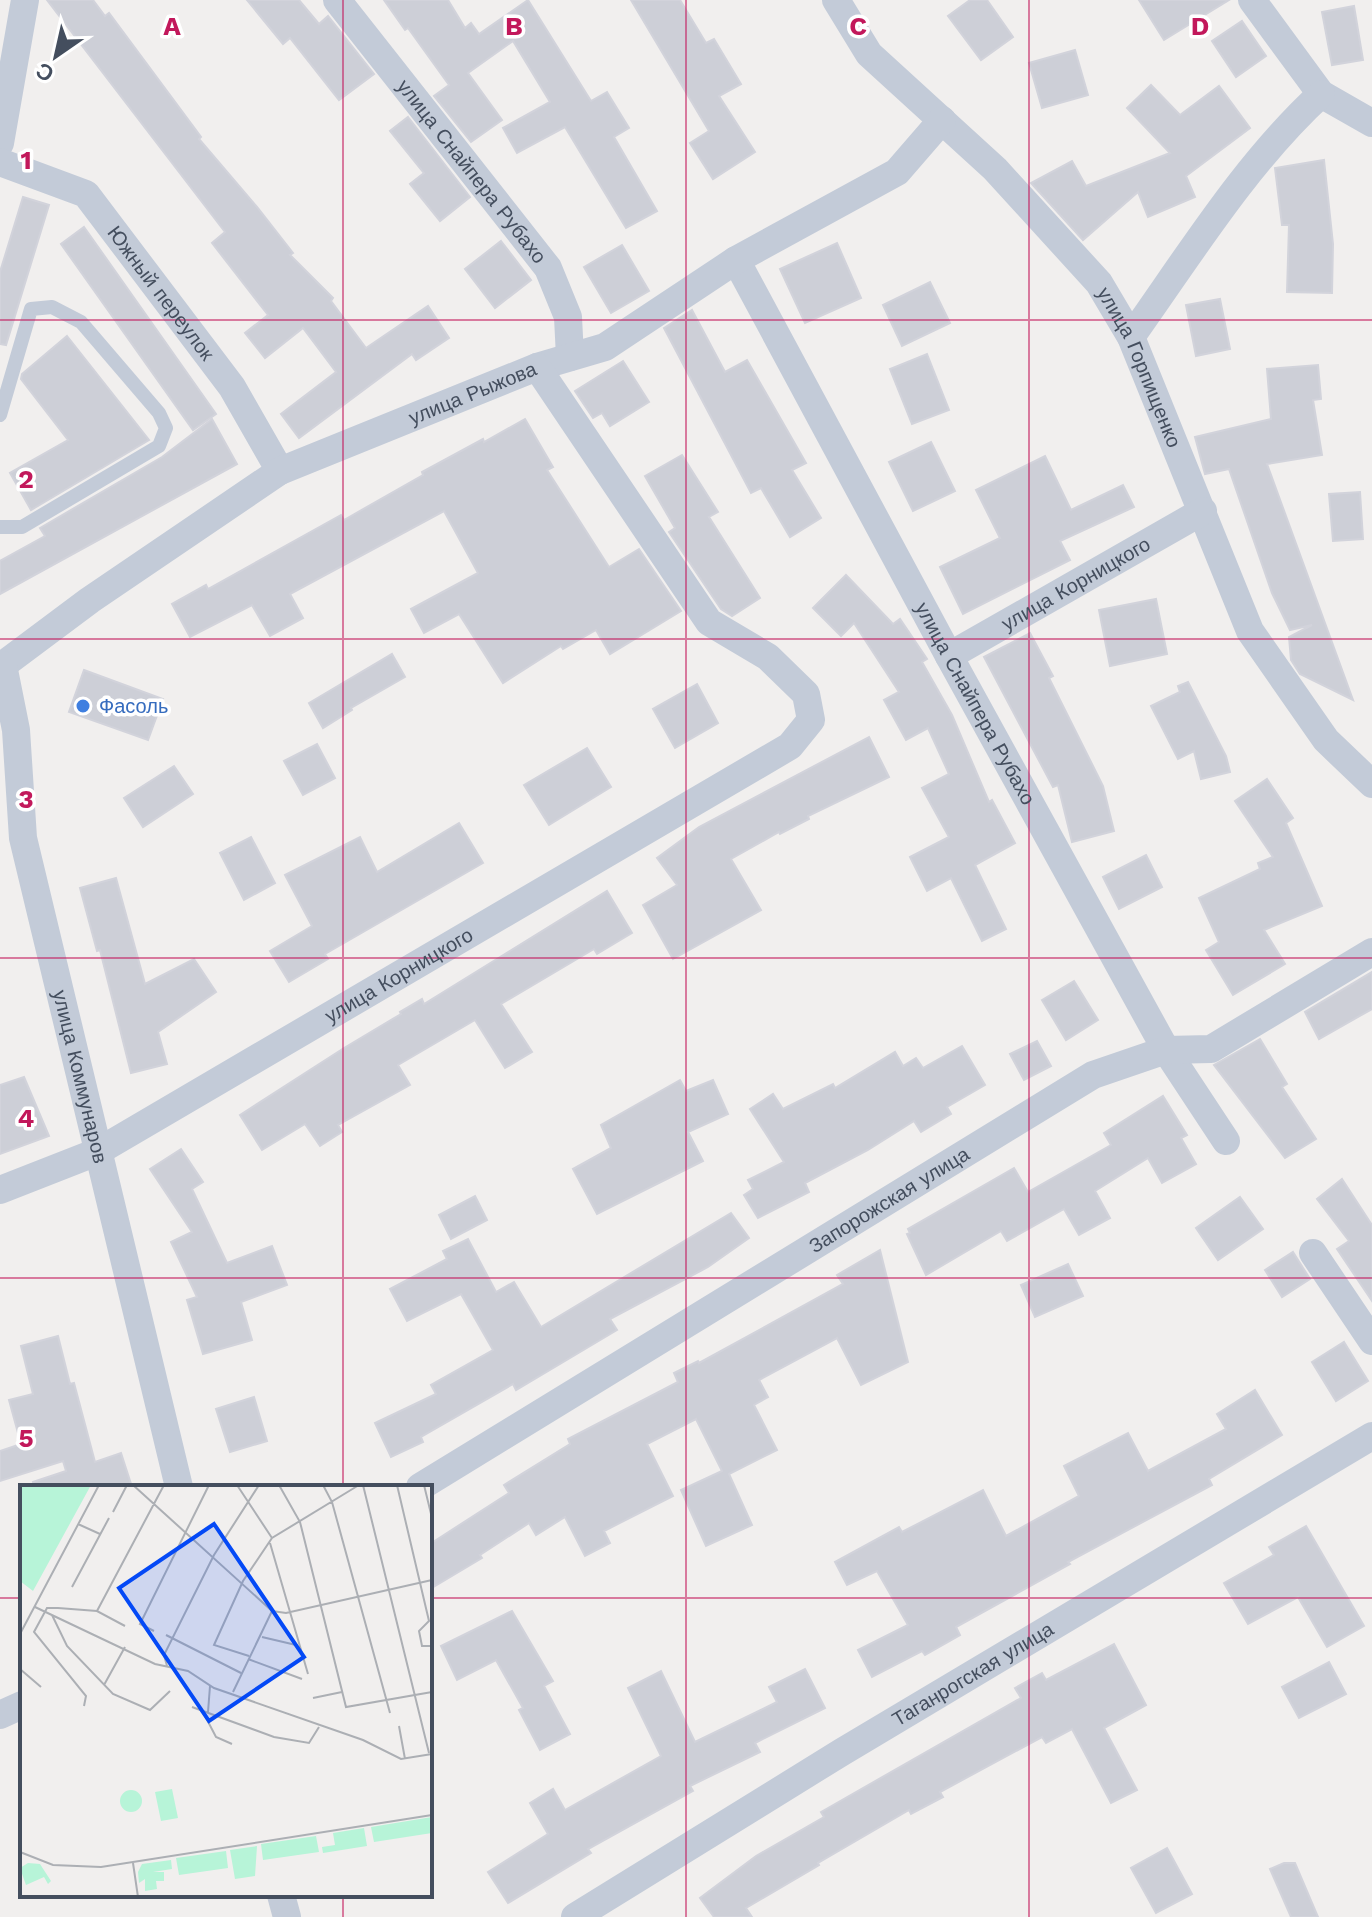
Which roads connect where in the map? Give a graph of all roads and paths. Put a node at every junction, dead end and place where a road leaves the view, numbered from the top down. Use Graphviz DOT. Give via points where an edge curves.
graph roads {
  1 [pos="25,0"];
  2 [pos="337,0"];
  3 [pos="836,0"];
  4 [pos="1252,0"];
  5 [pos="1321,94"];
  6 [pos="942,120"];
  7 [pos="1372,123"];
  8 [pos="0,143"];
  9 [pos="0,162"];
  10 [pos="736,260"];
  11 [pos="1131,337"];
  12 [pos="570,357"];
  13 [pos="537,367"];
  14 [pos="0,415"];
  15 [pos="280,471"];
  16 [pos="1203,511"];
  17 [pos="0,527"];
  18 [pos="949,656"];
  19 [pos="1,663"];
  20 [pos="1372,784"];
  21 [pos="1372,952"];
  22 [pos="1166,1050"];
  23 [pos="1226,1141"];
  24 [pos="97,1152"];
  25 [pos="0,1190"];
  26 [pos="1313,1253"];
  27 [pos="1372,1341"];
  28 [pos="1372,1436"];
  29 [pos="179,1485"];
  30 [pos="423,1485"];
  31 [pos="20,1706"];
  32 [pos="0,1715"];
  33 [pos="282,1897"];
  34 [pos="287,1917"];
  35 [pos="575,1917"];
  1 -- 8 [label="street"];
  2 -- 12 [label="street, улица Снайпера Рубахо" via="548,268 568,317"];
  3 -- 6 [label="street, улица Горпищенко" via="869,54"];
  4 -- 5 [label="street"];
  5 -- 7 [label="street"];
  5 -- 11 [label="street" via="1287,126"];
  6 -- 10 [label="street, улица Рыжова" via="897,172"];
  6 -- 11 [label="street, улица Горпищенко" via="995,169 1099,283"];
  9 -- 15 [label="street, Южный переулок" via="86,194 232,387"];
  10 -- 12 [label="street, улица Рыжова" via="605,347"];
  10 -- 18 [label="street, улица Снайпера Рубахо"];
  11 -- 16 [label="street, улица Горпищенко"];
  12 -- 13 [label="street, улица Рыжова"];
  13 -- 15 [label="street, улица Рыжова"];
  13 -- 24 [label="street, улица Корницкого" via="709,622 768,657 806,694 811,720 790,746"];
  14 -- 17 [label="lane" via="31,309 52,307 81,322 166,428 159,446 22,527"];
  15 -- 19 [label="street, улица Рыжова"];
  16 -- 18 [label="street, улица Корницкого"];
  16 -- 20 [label="street, улица Горпищенко" via="1250,631 1326,740"];
  18 -- 22 [label="street, улица Снайпера Рубахо"];
  19 -- 24 [label="street, улица Коммунаров" via="16,730 23,838"];
  21 -- 22 [label="street, Запорожская улица" via="1211,1049"];
  22 -- 23 [label="street, улица Снайпера Рубахо"];
  22 -- 30 [label="street, Запорожская улица" via="1093,1075"];
  24 -- 25 [label="street, улица Корницкого"];
  24 -- 29 [label="street, улица Коммунаров"];
  26 -- 27 [label="street"];
  28 -- 35 [label="street, Таганрогская улица"];
  31 -- 32 [label="street"];
  33 -- 34 [label="street"];
}
